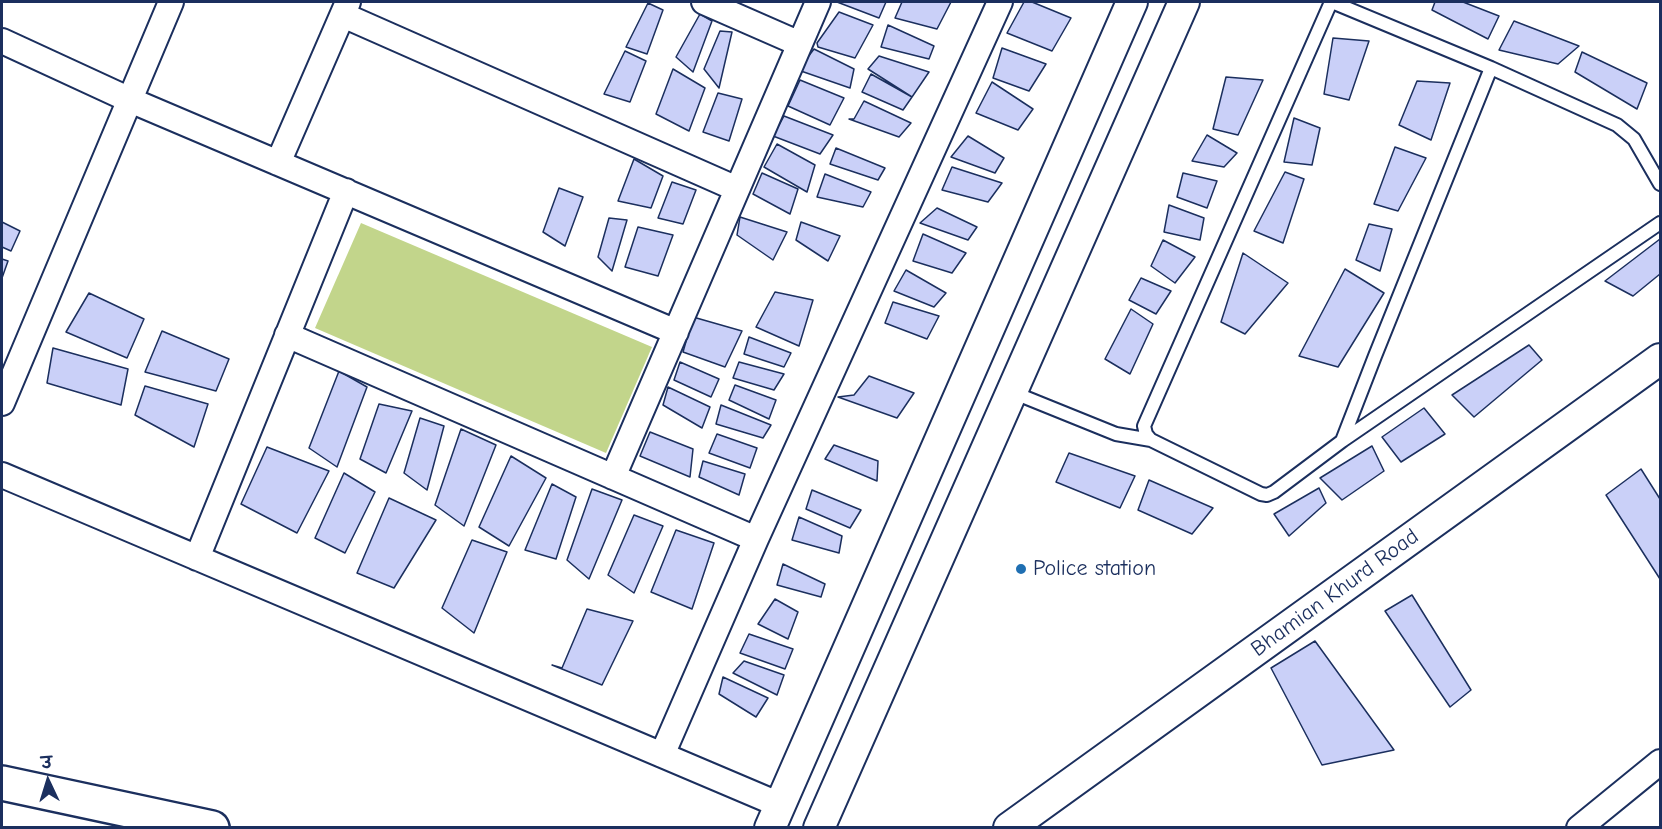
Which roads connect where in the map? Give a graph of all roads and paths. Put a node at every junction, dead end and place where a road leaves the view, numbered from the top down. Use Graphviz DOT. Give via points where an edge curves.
graph roads {
  1 [pos="171,2"];
  2 [pos="704,2"];
  3 [pos="818,2"];
  4 [pos="1000,2"];
  5 [pos="1132,2"];
  6 [pos="1184,2"];
  7 [pos="1332,2"];
  8 [pos="345,8"];
  9 [pos="2,41"];
  10 [pos="800,44"];
  11 [pos="1491,68"];
  12 [pos="130,100"];
  13 [pos="278,163"];
  14 [pos="1660,184"];
  15 [pos="737,189"];
  16 [pos="346,191"];
  17 [pos="1660,223"];
  18 [pos="676,332"];
  19 [pos="287,335"];
  20 [pos="1660,359"];
  21 [pos="1012,392"];
  22 [pos="2,403"];
  23 [pos="1151,440"];
  24 [pos="1342,441"];
  25 [pos="2,475"];
  26 [pos="613,477"];
  27 [pos="756,538"];
  28 [pos="197,558"];
  29 [pos="662,755"];
  30 [pos="1660,762"];
  31 [pos="2,783"];
  32 [pos="775,817"];
  33 [pos="212,828"];
  34 [pos="819,828"];
  35 [pos="1009,828"];
  36 [pos="1579,828"];
  1 -- 12 [label="street"];
  2 -- 10 [label="street"];
  3 -- 10 [label="street"];
  4 -- 27 [label="street"];
  5 -- 32 [label="street"];
  6 -- 21 [label="street"];
  7 -- 11 [label="lane"];
  7 -- 23 [label="lane" via="1144,426"];
  8 -- 13 [label="street"];
  8 -- 15 [label="street"];
  9 -- 12 [label="street"];
  10 -- 15 [label="street"];
  11 -- 14 [label="lane" via="1627,131"];
  11 -- 24 [label="lane"];
  12 -- 13 [label="street"];
  12 -- 22 [label="street"];
  13 -- 16 [label="street"];
  15 -- 18 [label="street"];
  16 -- 18 [label="street"];
  16 -- 19 [label="street"];
  17 -- 24 [label="lane"];
  18 -- 26 [label="street"];
  19 -- 26 [label="street"];
  19 -- 28 [label="street"];
  20 -- 35 [label="street, Bhamian Khurd Road"];
  21 -- 23 [label="lane" via="1116,434"];
  21 -- 34 [label="street"];
  23 -- 24 [label="lane" via="1267,495"];
  25 -- 28 [label="street"];
  26 -- 27 [label="street"];
  27 -- 29 [label="street"];
  28 -- 29 [label="street"];
  29 -- 32 [label="street"];
  30 -- 36 [label="street"];
  31 -- 33 [label="main road"];
}
